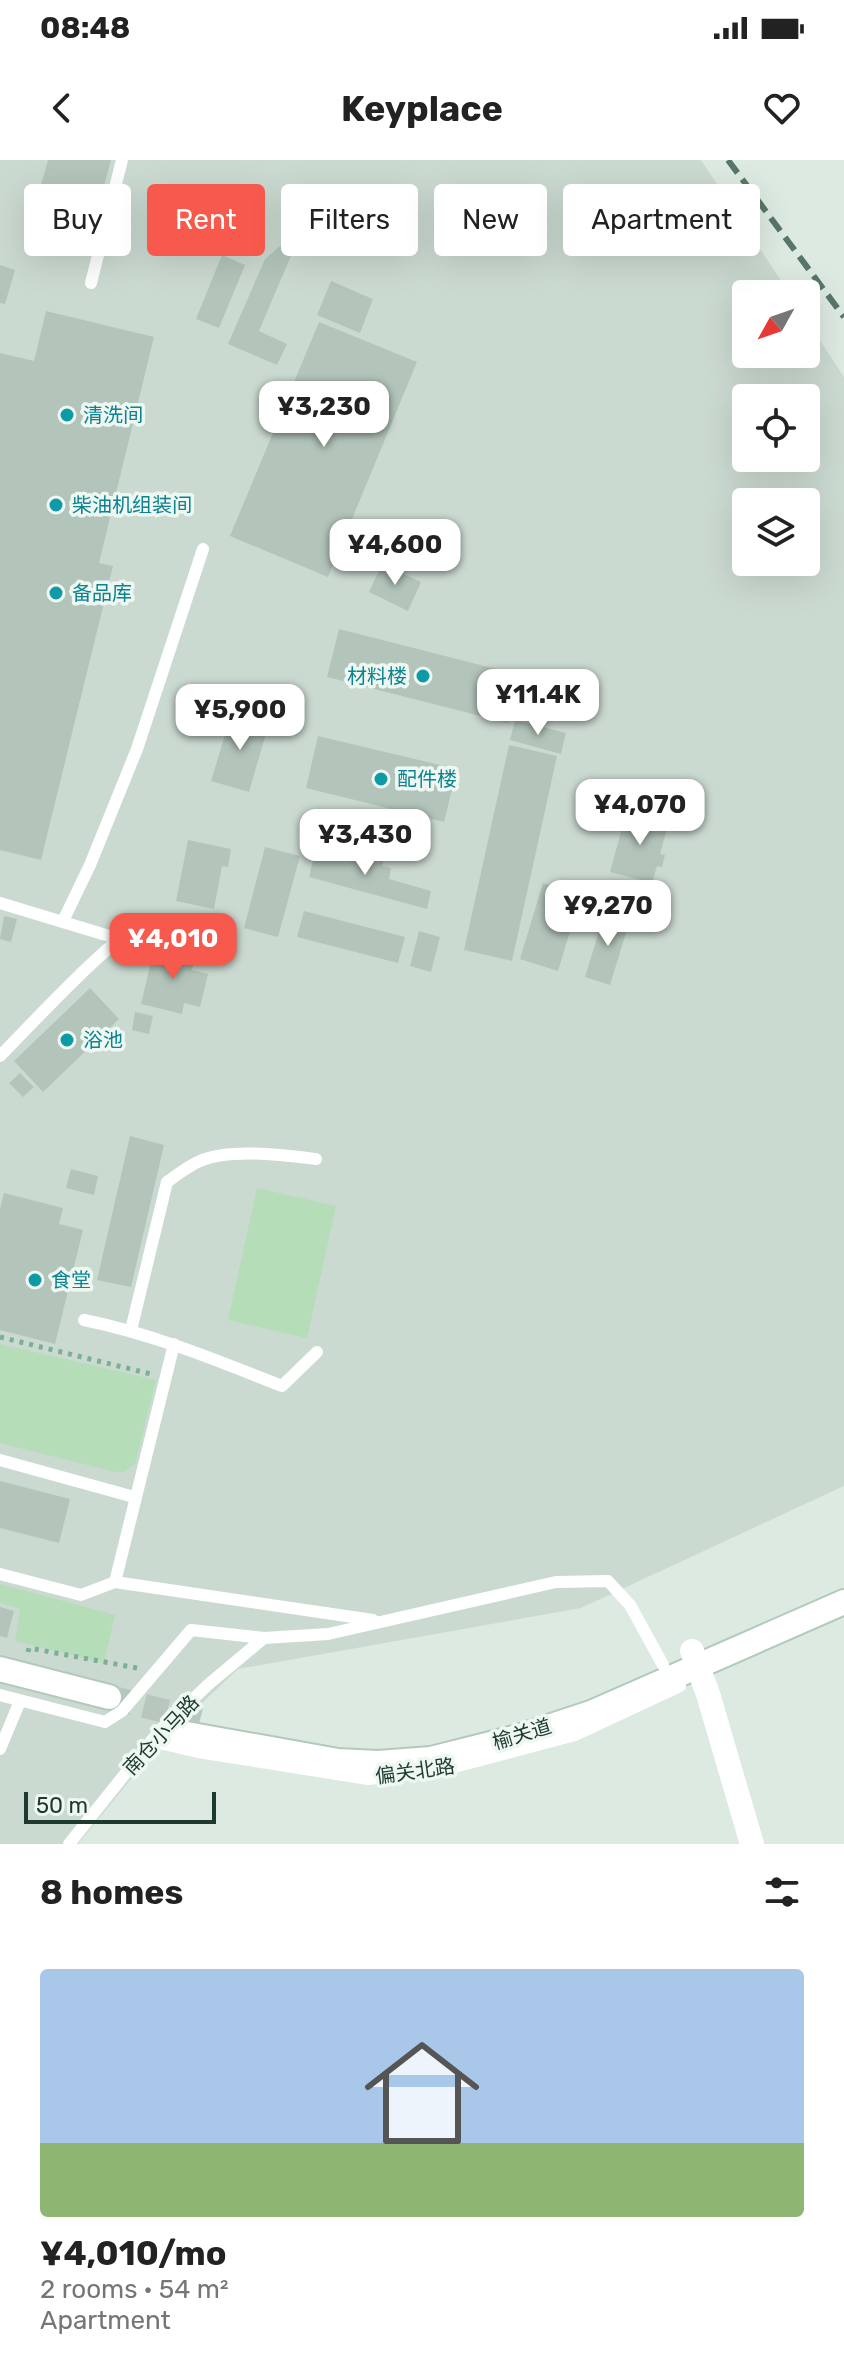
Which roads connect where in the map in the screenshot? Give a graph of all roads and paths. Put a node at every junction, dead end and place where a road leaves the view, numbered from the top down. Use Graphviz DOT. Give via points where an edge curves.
graph roads {
  1 [pos="122,160"];
  2 [pos="91,283"];
  3 [pos="203,549"];
  4 [pos="0,903"];
  5 [pos="63,921"];
  6 [pos="212,936"];
  7 [pos="119,939"];
  8 [pos="0,1056"];
  9 [pos="316,1159"];
  10 [pos="84,1320"];
  11 [pos="131,1330"];
  12 [pos="0,1337"];
  13 [pos="174,1344"];
  14 [pos="317,1352"];
  15 [pos="168,1378"];
  16 [pos="0,1460"];
  17 [pos="134,1497"];
  18 [pos="0,1574"];
  19 [pos="115,1582"];
  20 [pos="844,1586"];
  21 [pos="844,1602"];
  22 [pos="844,1611"];
  23 [pos="381,1622"];
  24 [pos="264,1638"];
  25 [pos="68,1655"];
  26 [pos="696,1664"];
  27 [pos="663,1665"];
  28 [pos="0,1669"];
  29 [pos="153,1672"];
  30 [pos="0,1683"];
  31 [pos="0,1695"];
  32 [pos="20,1701"];
  33 [pos="151,1741"];
  34 [pos="0,1749"];
  35 [pos="69,1844"];
  36 [pos="752,1844"];
  1 -- 2 [label="lane"];
  3 -- 5 [label="lane" via="137,749"];
  4 -- 5 [label="lane"];
  5 -- 7 [label="lane"];
  6 -- 7 [label="lane" via="145,923"];
  7 -- 8 [label="lane"];
  9 -- 11 [label="lane" via="276,1155 201,1160 167,1182"];
  10 -- 11 [label="lane"];
  11 -- 13 [label="lane"];
  12 -- 15 [label="path"];
  13 -- 14 [label="lane" via="282,1386"];
  13 -- 15 [label="lane"];
  15 -- 17 [label="lane"];
  16 -- 17 [label="lane"];
  17 -- 19 [label="lane"];
  18 -- 19 [label="lane" via="81,1595"];
  19 -- 23 [label="lane"];
  20 -- 26 [label="main road, 榆关道"];
  21 -- 26 [label="main road, 榆关道"];
  22 -- 26 [label="lane, 偏关北路"];
  23 -- 24 [label="lane" via="328,1634"];
  23 -- 27 [label="lane" via="556,1582 608,1581 630,1605"];
  24 -- 29 [label="lane" via="191,1630"];
  24 -- 33 [label="lane, 南仓小马路"];
  25 -- 29 [label="path"];
  26 -- 27 [label="main road, 榆关道"];
  26 -- 27 [label="main road, 榆关道" via="591,1713 431,1759 338,1761 190,1726 308,1744 400,1749 538,1716"];
  26 -- 33 [label="lane, 偏关北路" via="575,1735 443,1770 368,1779"];
  26 -- 36 [label="main road"];
  28 -- 30 [label="main road" via="101,1703"];
  29 -- 32 [label="lane" via="122,1711 105,1722"];
  31 -- 32 [label="lane"];
  32 -- 34 [label="lane"];
  33 -- 35 [label="lane, 南仓小马路"];
}
